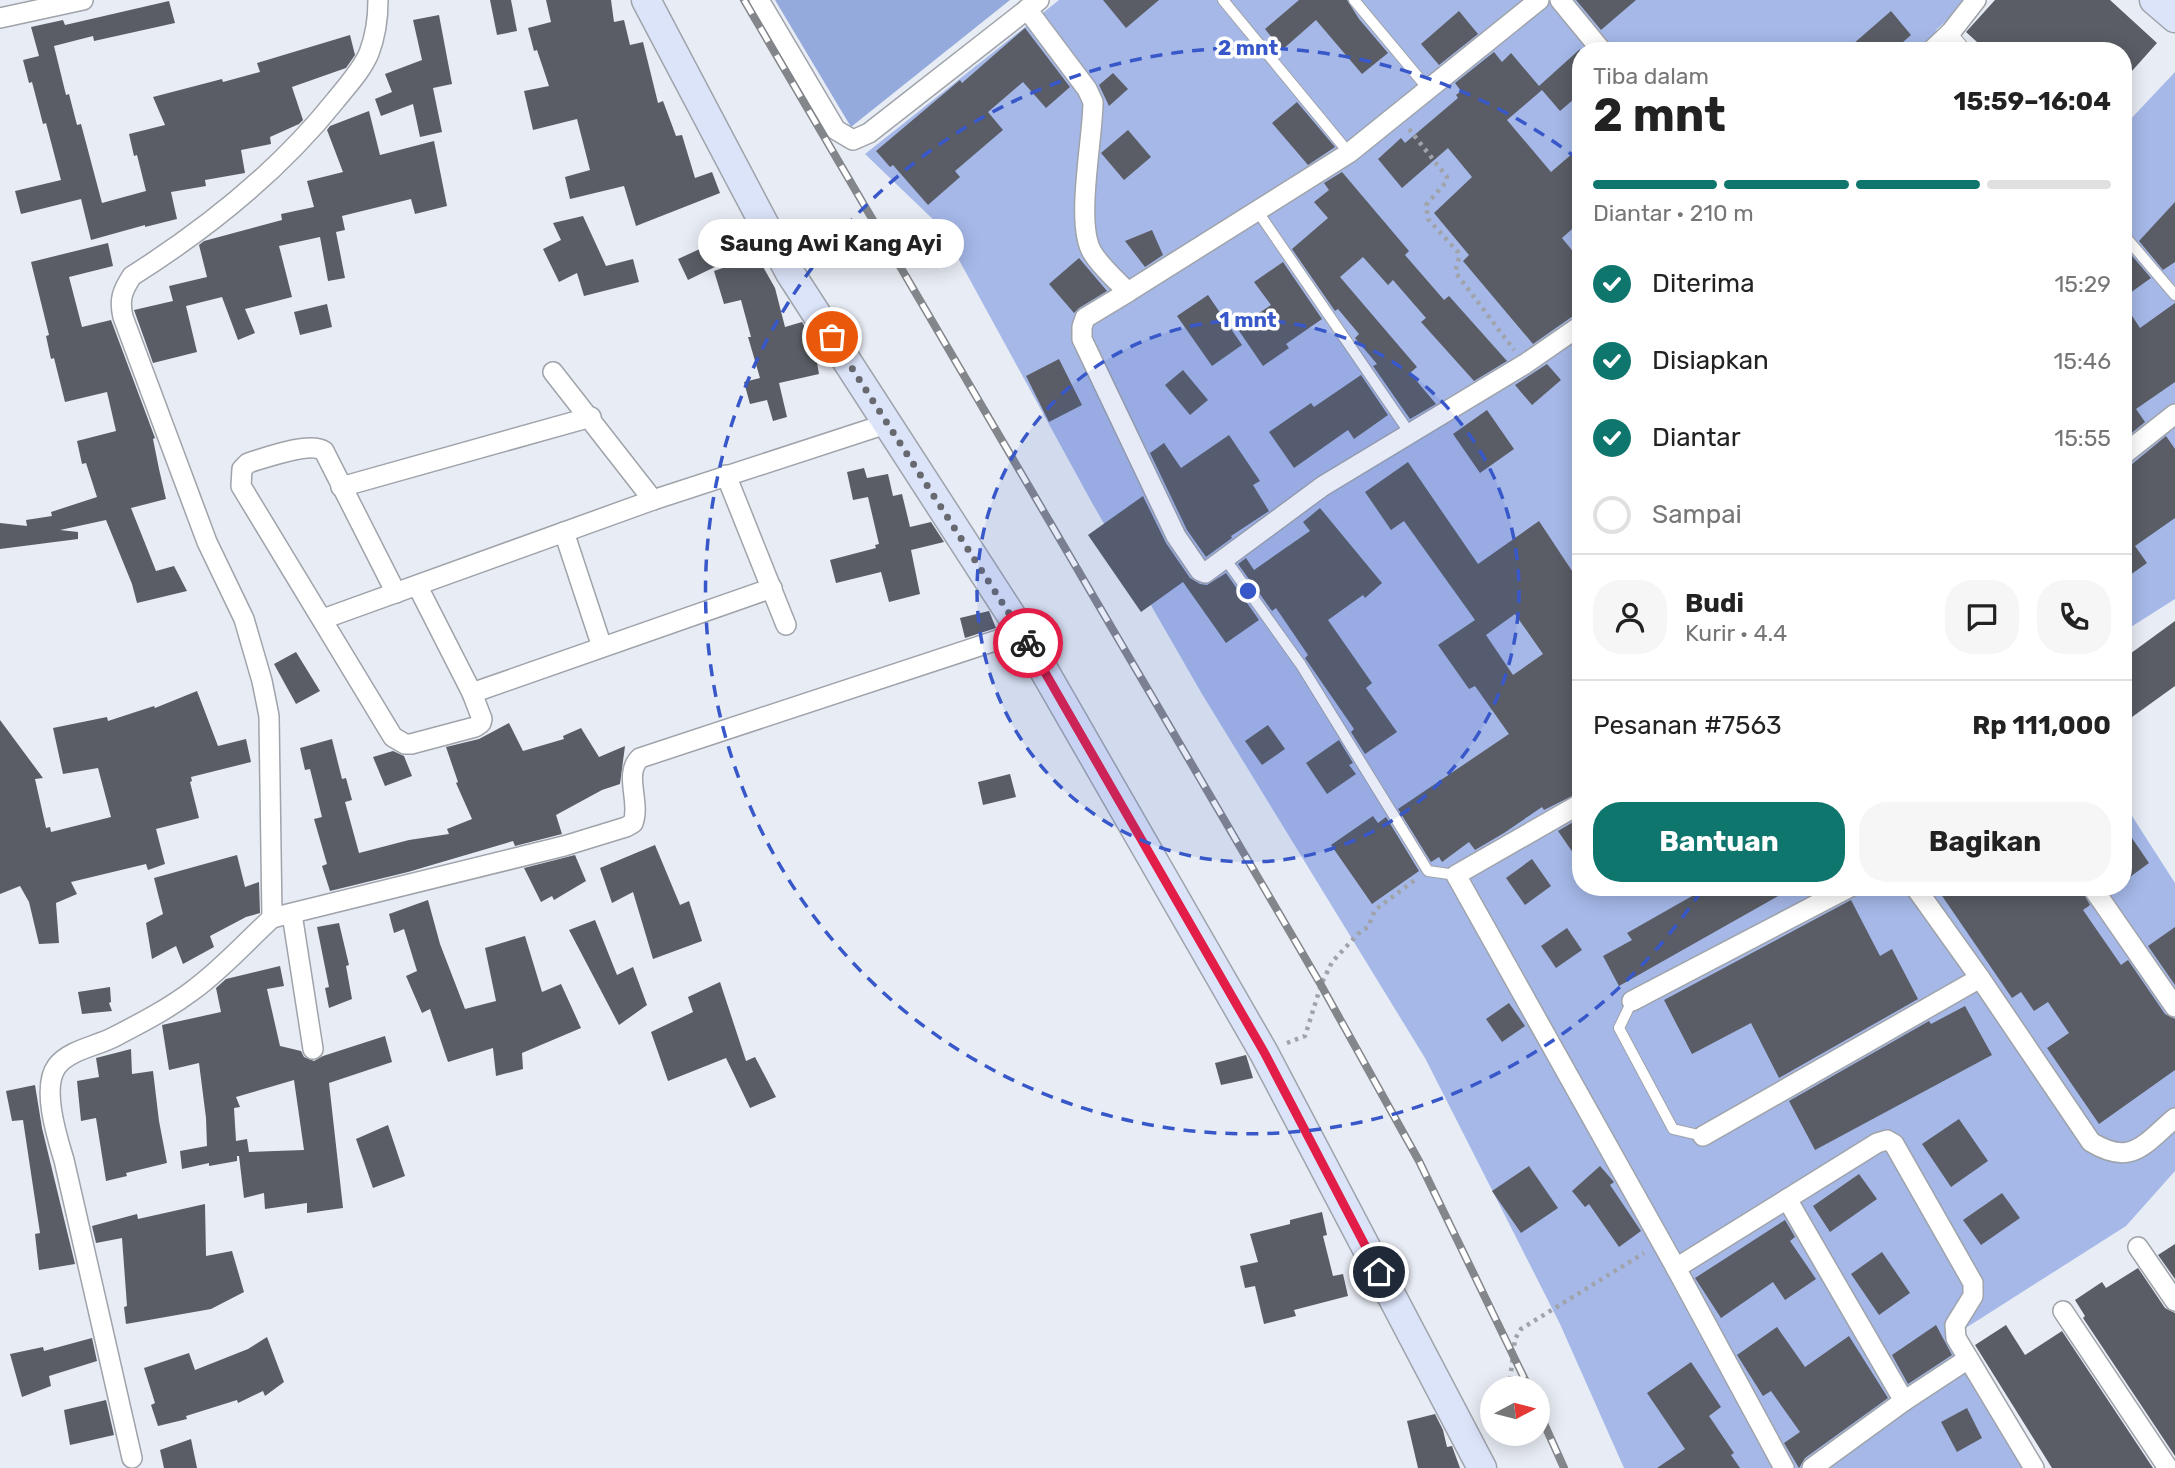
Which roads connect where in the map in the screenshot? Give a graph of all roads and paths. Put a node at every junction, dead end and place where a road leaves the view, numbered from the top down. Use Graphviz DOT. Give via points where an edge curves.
graph roads {
  1 [pos="83,0"];
  2 [pos="378,0"];
  3 [pos="646,0"];
  4 [pos="759,0"];
  5 [pos="1223,0"];
  6 [pos="1354,0"];
  7 [pos="1539,0"];
  8 [pos="1560,0"];
  9 [pos="1976,0"];
  10 [pos="2154,0"];
  11 [pos="1033,5"];
  12 [pos="0,18"];
  13 [pos="2175,18"];
  14 [pos="1951,32"];
  15 [pos="1595,42"];
  16 [pos="1940,42"];
  17 [pos="1959,42"];
  18 [pos="1429,90"];
  19 [pos="1397,114"];
  20 [pos="1349,153"];
  21 [pos="1258,212"];
  22 [pos="2132,246"];
  23 [pos="1128,292"];
  24 [pos="2175,295"];
  25 [pos="1572,332"];
  26 [pos="1525,364"];
  27 [pos="553,372"];
  28 [pos="2175,414"];
  29 [pos="591,417"];
  30 [pos="888,423"];
  31 [pos="1409,432"];
  32 [pos="2132,448"];
  33 [pos="726,475"];
  34 [pos="341,487"];
  35 [pos="653,500"];
  36 [pos="564,533"];
  37 [pos="1226,559"];
  38 [pos="418,587"];
  39 [pos="772,588"];
  40 [pos="396,593"];
  41 [pos="323,620"];
  42 [pos="786,625"];
  43 [pos="1022,632"];
  44 [pos="601,647"];
  45 [pos="472,693"];
  46 [pos="1572,809"];
  47 [pos="1428,870"];
  48 [pos="1456,875"];
  49 [pos="1833,896"];
  50 [pos="1921,896"];
  51 [pos="2098,896"];
  52 [pos="292,914"];
  53 [pos="272,918"];
  54 [pos="1980,978"];
  55 [pos="1632,1001"];
  56 [pos="2175,1007"];
  57 [pos="313,1049"];
  58 [pos="1264,1052"];
  59 [pos="2175,1118"];
  60 [pos="1703,1136"];
  61 [pos="1787,1199"];
  62 [pos="1661,1242"];
  63 [pos="2138,1247"];
  64 [pos="1676,1268"];
  65 [pos="2175,1301"];
  66 [pos="2063,1311"];
  67 [pos="1968,1359"];
  68 [pos="1510,1376"];
  69 [pos="1904,1401"];
  70 [pos="132,1458"];
  71 [pos="1482,1468"];
  72 [pos="1784,1468"];
  73 [pos="1812,1468"];
  74 [pos="2034,1468"];
  75 [pos="2168,1468"];
  1 -- 12 [label="street"];
  2 -- 53 [label="street" via="377,28 369,54 318,122 237,201 132,276 120,301 207,542 244,618 259,668 269,716"];
  3 -- 30 [label="street" via="790,273"];
  4 -- 11 [label="street" via="836,130 853,141"];
  5 -- 20 [label="lane"];
  6 -- 18 [label="lane"];
  7 -- 18 [label="street"];
  8 -- 15 [label="street"];
  9 -- 14 [label="street"];
  10 -- 13 [label="street"];
  11 -- 23 [label="street" via="1093,102 1086,235 1092,252"];
  14 -- 16 [label="street"];
  14 -- 17 [label="lane"];
  18 -- 19 [label="street"];
  19 -- 20 [label="street"];
  19 -- 26 [label="path" via="1447,177 1426,205 1428,219 1458,252 1458,277"];
  20 -- 21 [label="street"];
  21 -- 23 [label="street"];
  21 -- 31 [label="lane"];
  22 -- 24 [label="lane"];
  23 -- 37 [label="street" via="1085,317 1082,339 1176,536 1202,573"];
  25 -- 26 [label="street"];
  26 -- 31 [label="street"];
  27 -- 29 [label="street"];
  28 -- 32 [label="street"];
  29 -- 34 [label="street"];
  29 -- 35 [label="street"];
  30 -- 33 [label="street"];
  30 -- 43 [label="street"];
  31 -- 37 [label="street" via="1323,486"];
  33 -- 35 [label="street"];
  33 -- 39 [label="street"];
  34 -- 40 [label="street"];
  34 -- 41 [label="street" via="324,451 314,447 248,463 240,479"];
  35 -- 36 [label="street"];
  36 -- 38 [label="street"];
  36 -- 44 [label="street"];
  37 -- 47 [label="lane" via="1301,665"];
  38 -- 40 [label="street"];
  38 -- 45 [label="street"];
  39 -- 42 [label="street"];
  39 -- 44 [label="street"];
  40 -- 41 [label="street"];
  41 -- 45 [label="street" via="398,741 411,744 481,723"];
  43 -- 52 [label="street" via="640,758 632,772 636,814 626,827"];
  43 -- 58 [label="street"];
  44 -- 45 [label="street"];
  46 -- 48 [label="street"];
  47 -- 48 [label="lane"];
  47 -- 58 [label="path" via="1375,910 1368,927 1332,962 1306,1036"];
  48 -- 62 [label="street"];
  49 -- 55 [label="street"];
  50 -- 54 [label="street"];
  51 -- 56 [label="street"];
  52 -- 53 [label="street"];
  52 -- 57 [label="street"];
  53 -- 70 [label="street" via="194,990 151,1018 56,1066 50,1088 54,1124"];
  54 -- 59 [label="street" via="2091,1142 2107,1152 2124,1154 2138,1150"];
  54 -- 60 [label="street"];
  55 -- 60 [label="lane" via="1619,1028 1631,1051 1673,1129"];
  58 -- 71 [label="street"];
  61 -- 64 [label="street"];
  61 -- 67 [label="street" via="1877,1143 1887,1140 1894,1144 1973,1283 1973,1296 1954,1331"];
  61 -- 69 [label="street"];
  62 -- 64 [label="street"];
  62 -- 68 [label="path" via="1521,1329 1515,1339"];
  63 -- 65 [label="street"];
  64 -- 72 [label="street"];
  66 -- 75 [label="street"];
  67 -- 69 [label="street"];
  67 -- 74 [label="street"];
  69 -- 73 [label="street"];
}
